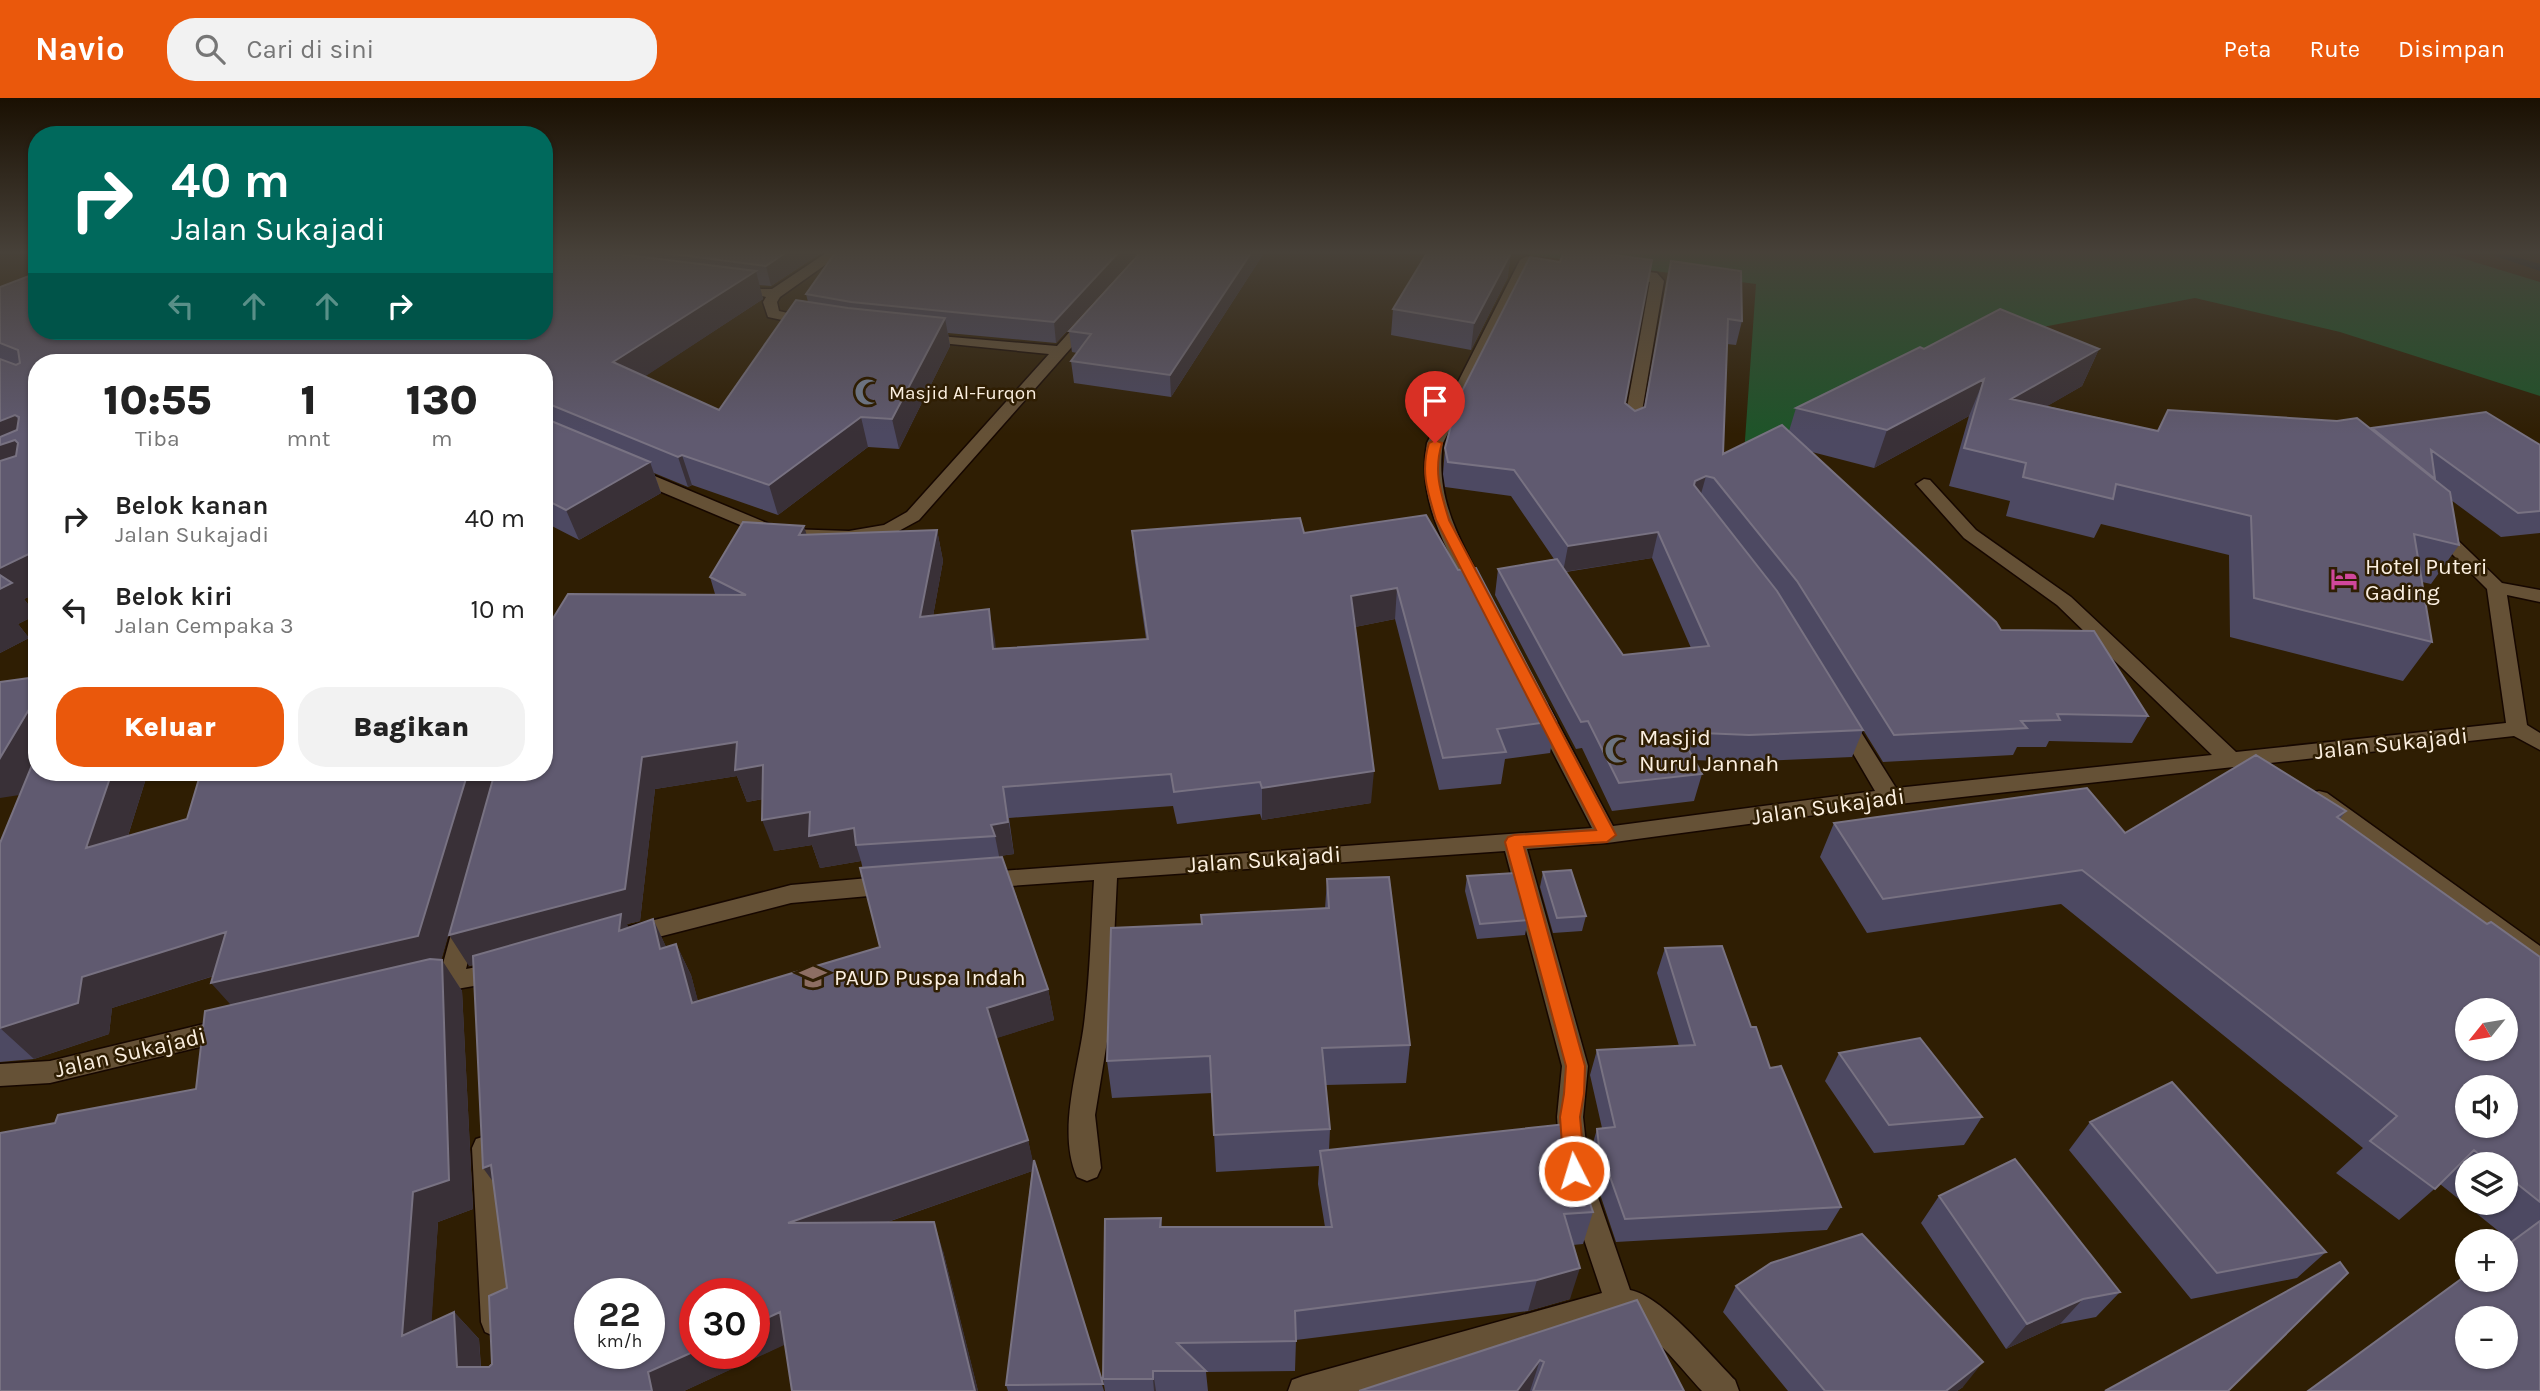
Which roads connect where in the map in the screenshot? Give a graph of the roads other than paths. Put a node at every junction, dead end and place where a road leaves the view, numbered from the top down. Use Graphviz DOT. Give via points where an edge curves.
graph roads {
  1 [pos="772,313"];
  2 [pos="1095,313"];
  3 [pos="1501,313"];
  4 [pos="1651,313"];
  5 [pos="827,325"];
  6 [pos="909,336"];
  7 [pos="1060,351"];
  8 [pos="1631,429"];
  9 [pos="620,467"];
  10 [pos="1924,484"];
  11 [pos="2422,518"];
  12 [pos="2496,587"];
  13 [pos="2540,596"];
  14 [pos="1486,607"];
  15 [pos="1531,691"];
  16 [pos="1834,705"];
  17 [pos="2517,729"];
  18 [pos="2540,743"];
  19 [pos="2260,757"];
  20 [pos="2231,759"];
  21 [pos="2283,773"];
  22 [pos="2305,789"];
  23 [pos="1890,797"];
  24 [pos="1607,835"];
  25 [pos="1514,842"];
  26 [pos="1106,870"];
  27 [pos="956,880"];
  28 [pos="915,883"];
  29 [pos="473,901"];
  30 [pos="611,941"];
  31 [pos="2540,959"];
  32 [pos="517,968"];
  33 [pos="411,988"];
  34 [pos="469,988"];
  35 [pos="253,1024"];
  36 [pos="0,1075"];
  37 [pos="485,1116"];
  38 [pos="1087,1168"];
  39 [pos="1620,1303"];
  40 [pos="497,1350"];
  41 [pos="1303,1391"];
  42 [pos="1724,1391"];
  1 -- 5 [label="street"];
  2 -- 7 [label="street"];
  3 -- 14 [label="street" via="1430,460 1443,520"];
  4 -- 8 [label="street"];
  6 -- 7 [label="street"];
  7 -- 9 [label="street" via="913,516 889,529 849,536 770,531"];
  10 -- 20 [label="street" via="1970,534 2064,601"];
  11 -- 12 [label="street"];
  12 -- 13 [label="street"];
  12 -- 17 [label="street"];
  15 -- 24 [label="street"];
  16 -- 23 [label="street"];
  17 -- 18 [label="street"];
  17 -- 19 [label="street, Jalan Sukajadi"];
  19 -- 20 [label="street, Jalan Sukajadi"];
  19 -- 21 [label="street"];
  20 -- 23 [label="street, Jalan Sukajadi"];
  22 -- 31 [label="street"];
  23 -- 24 [label="street, Jalan Sukajadi"];
  24 -- 25 [label="street, Jalan Sukajadi"];
  25 -- 26 [label="street, Jalan Sukajadi"];
  25 -- 39 [label="street" via="1575,1066 1570,1117 1574,1171"];
  26 -- 27 [label="street, Jalan Sukajadi"];
  26 -- 38 [label="street" via="1097,1023 1082,1115"];
  28 -- 30 [label="street" via="792,894"];
  29 -- 34 [label="street"];
  32 -- 34 [label="street"];
  33 -- 34 [label="street"];
  35 -- 36 [label="street, Jalan Sukajadi" via="50,1072"];
  37 -- 40 [label="street"];
  39 -- 41 [label="street"];
  39 -- 42 [label="street" via="1636,1306 1654,1320"];
}
